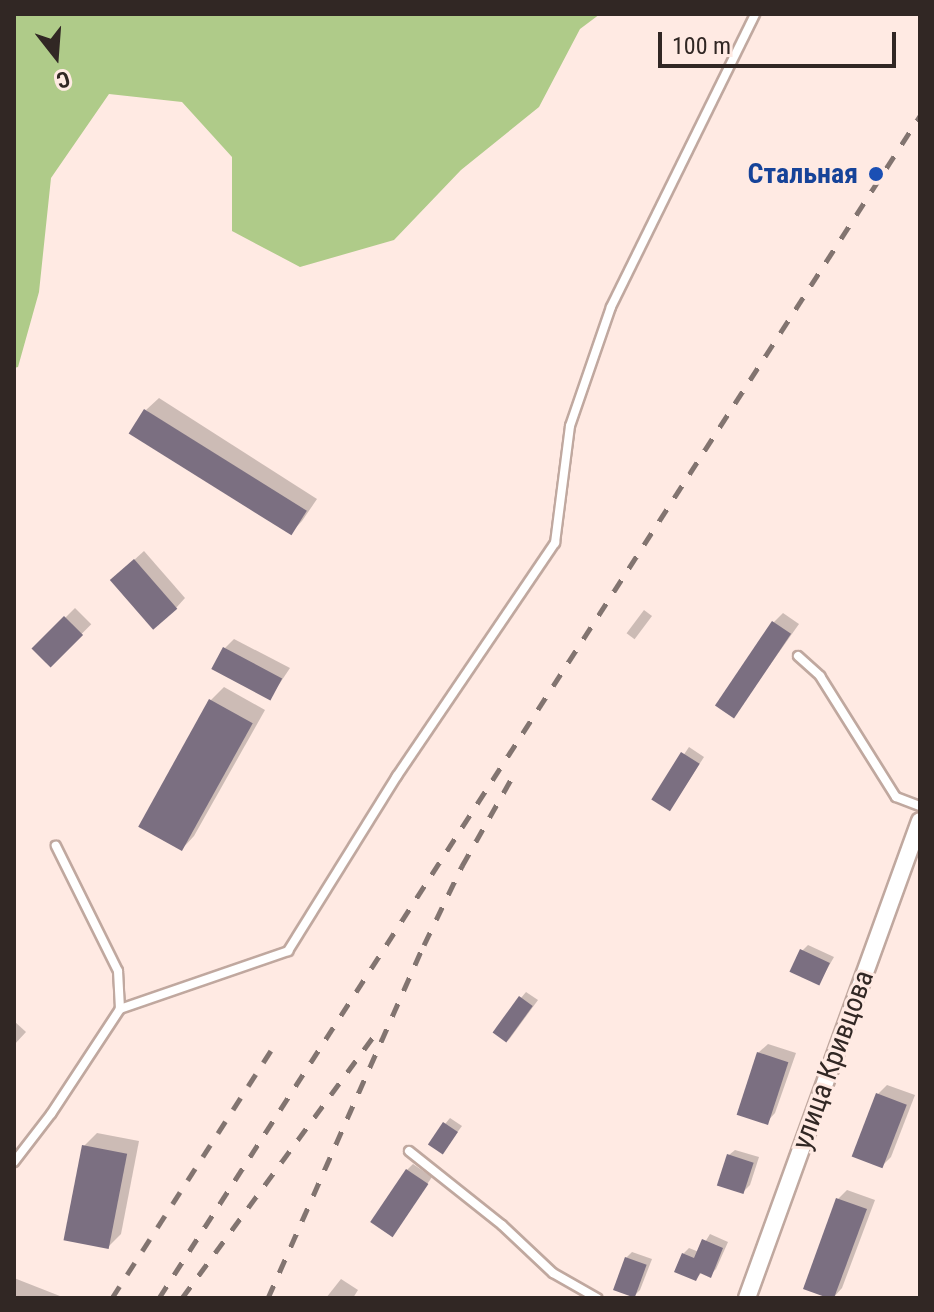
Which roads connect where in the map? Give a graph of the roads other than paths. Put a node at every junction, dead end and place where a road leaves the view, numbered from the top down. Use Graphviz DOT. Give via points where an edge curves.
graph roads {
  1 [pos="755,14"];
  2 [pos="798,656"];
  3 [pos="920,806"];
  4 [pos="920,821"];
  5 [pos="56,846"];
  6 [pos="120,1009"];
  7 [pos="409,1151"];
  8 [pos="14,1162"];
  9 [pos="597,1298"];
  10 [pos="747,1298"];
  1 -- 6 [label="lane" via="611,307 570,426 555,543 397,776 288,951"];
  2 -- 3 [label="lane" via="820,676 896,797"];
  4 -- 10 [label="street, улица Кривцова"];
  5 -- 6 [label="lane" via="118,971"];
  6 -- 8 [label="lane"];
  7 -- 9 [label="lane" via="553,1273"];
}
